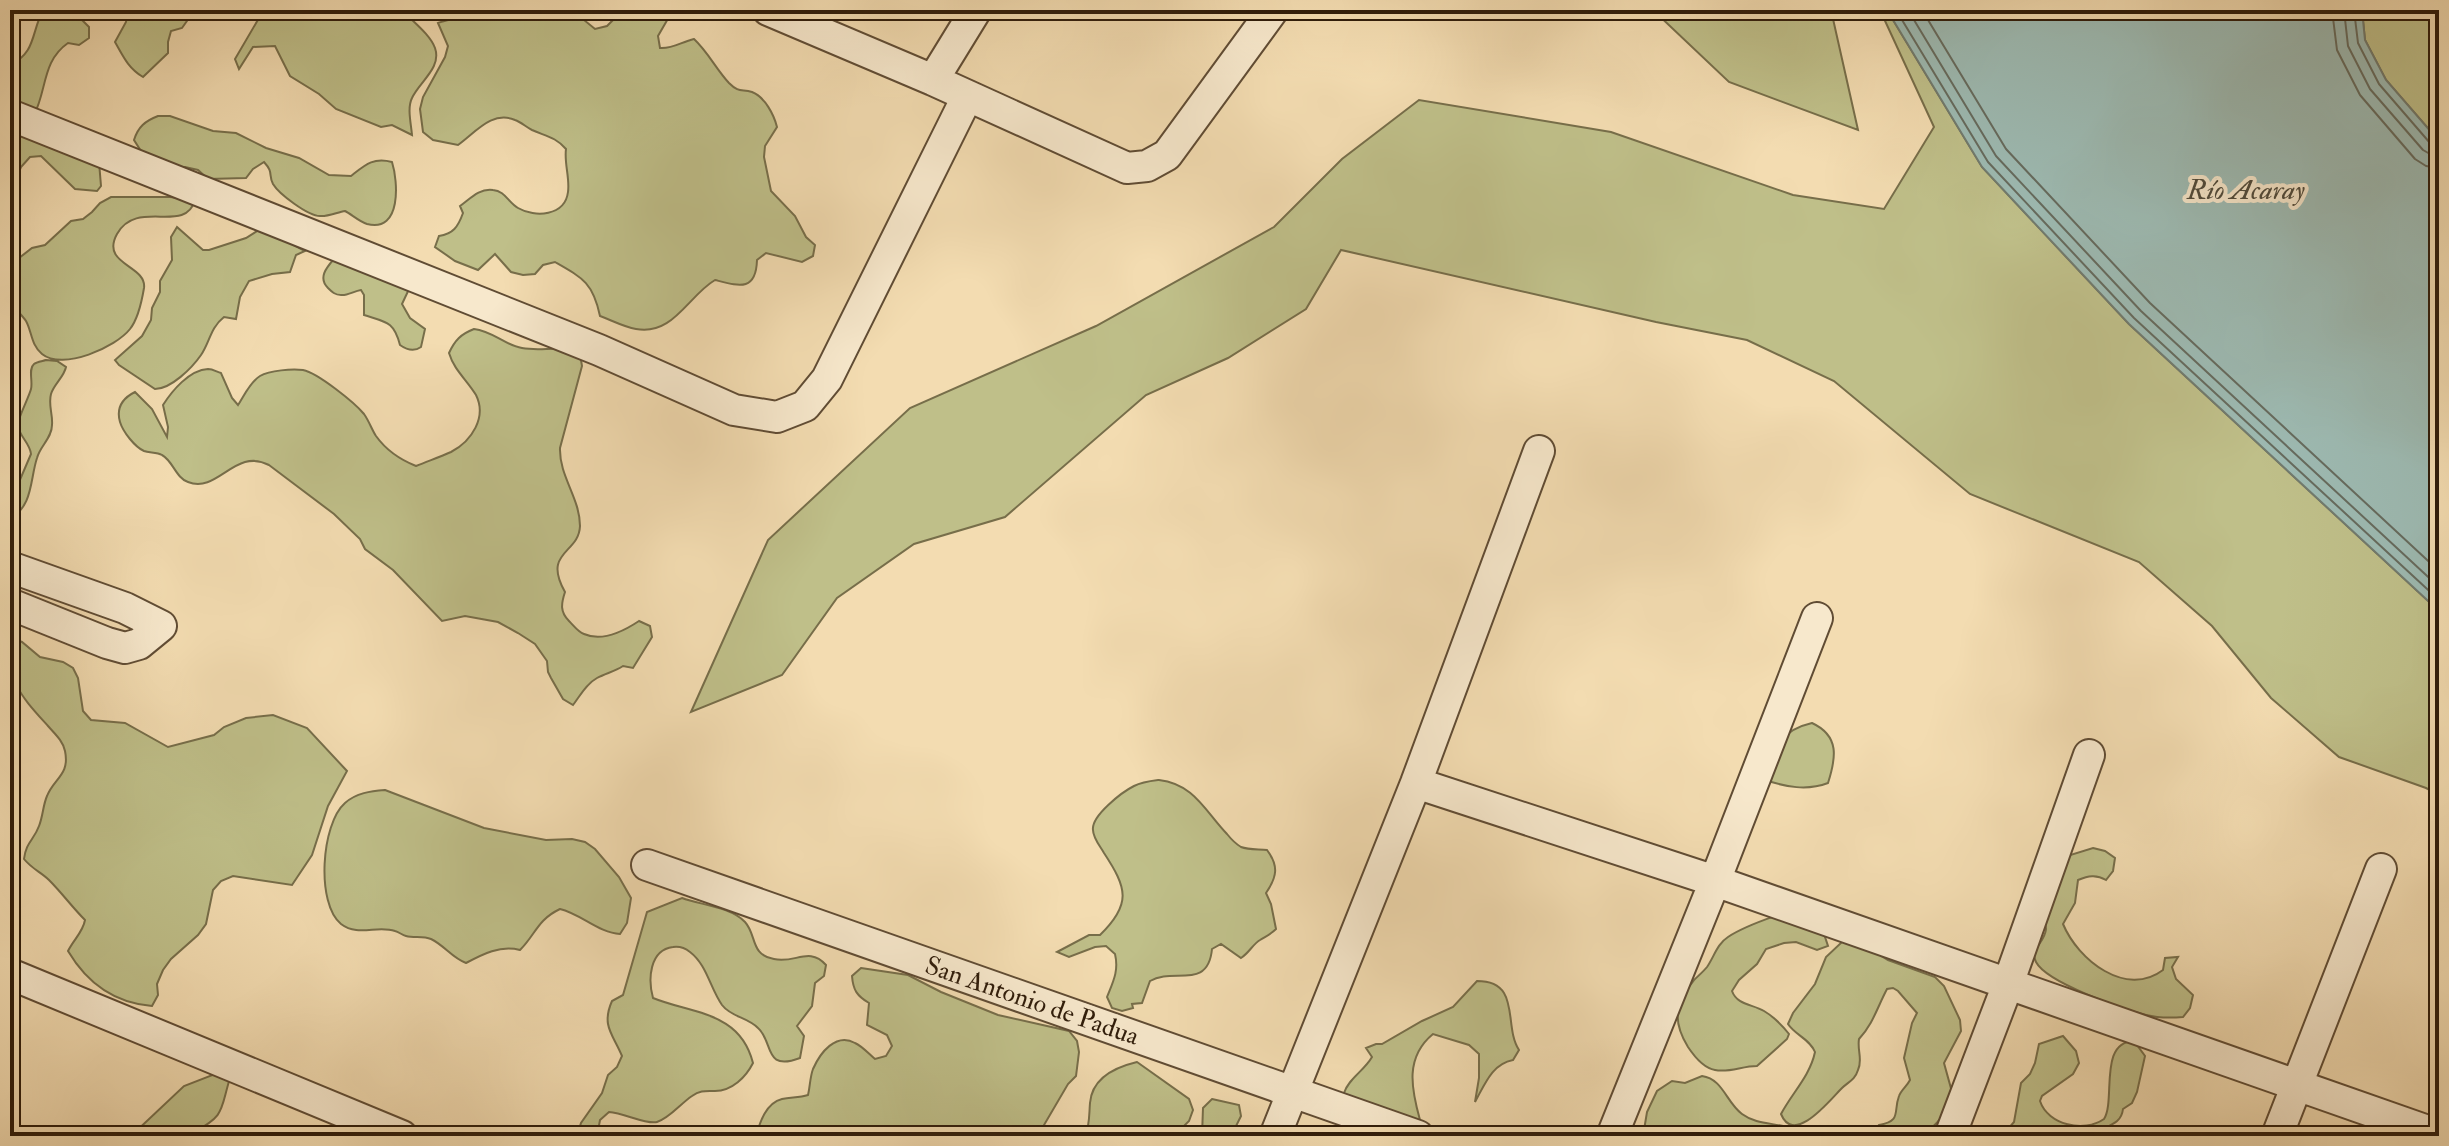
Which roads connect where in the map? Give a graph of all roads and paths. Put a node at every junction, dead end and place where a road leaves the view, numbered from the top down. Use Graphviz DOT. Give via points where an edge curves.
graph roads {
  1 [pos="768,10"];
  2 [pos="976,10"];
  3 [pos="1273,10"];
  4 [pos="933,80"];
  5 [pos="967,97"];
  6 [pos="10,115"];
  7 [pos="1539,451"];
  8 [pos="10,567"];
  9 [pos="10,604"];
  10 [pos="1817,618"];
  11 [pos="2089,755"];
  12 [pos="1416,783"];
  13 [pos="647,865"];
  14 [pos="2381,869"];
  15 [pos="1715,881"];
  16 [pos="10,974"];
  17 [pos="2008,984"];
  18 [pos="2296,1085"];
  19 [pos="1292,1092"];
  20 [pos="2439,1135"];
  21 [pos="402,1136"];
  22 [pos="1275,1136"];
  23 [pos="1418,1136"];
  24 [pos="1612,1136"];
  25 [pos="1950,1136"];
  26 [pos="2277,1136"];
  1 -- 4 [label="street"];
  2 -- 4 [label="street"];
  3 -- 5 [label="street" via="1167,155 1147,166 1127,168"];
  4 -- 5 [label="street"];
  5 -- 6 [label="street" via="827,379 805,406 777,417 734,410 599,350"];
  7 -- 12 [label="street"];
  8 -- 9 [label="street" via="161,626 125,648"];
  10 -- 15 [label="street"];
  11 -- 17 [label="street"];
  12 -- 15 [label="street"];
  12 -- 19 [label="street"];
  13 -- 19 [label="street, San Antonio de Padua"];
  14 -- 18 [label="street"];
  15 -- 17 [label="street"];
  15 -- 24 [label="street"];
  16 -- 21 [label="street"];
  17 -- 18 [label="street"];
  17 -- 25 [label="street"];
  18 -- 20 [label="street"];
  18 -- 26 [label="street"];
  19 -- 22 [label="street"];
  19 -- 23 [label="street, San Antonio de Padua"];
}
